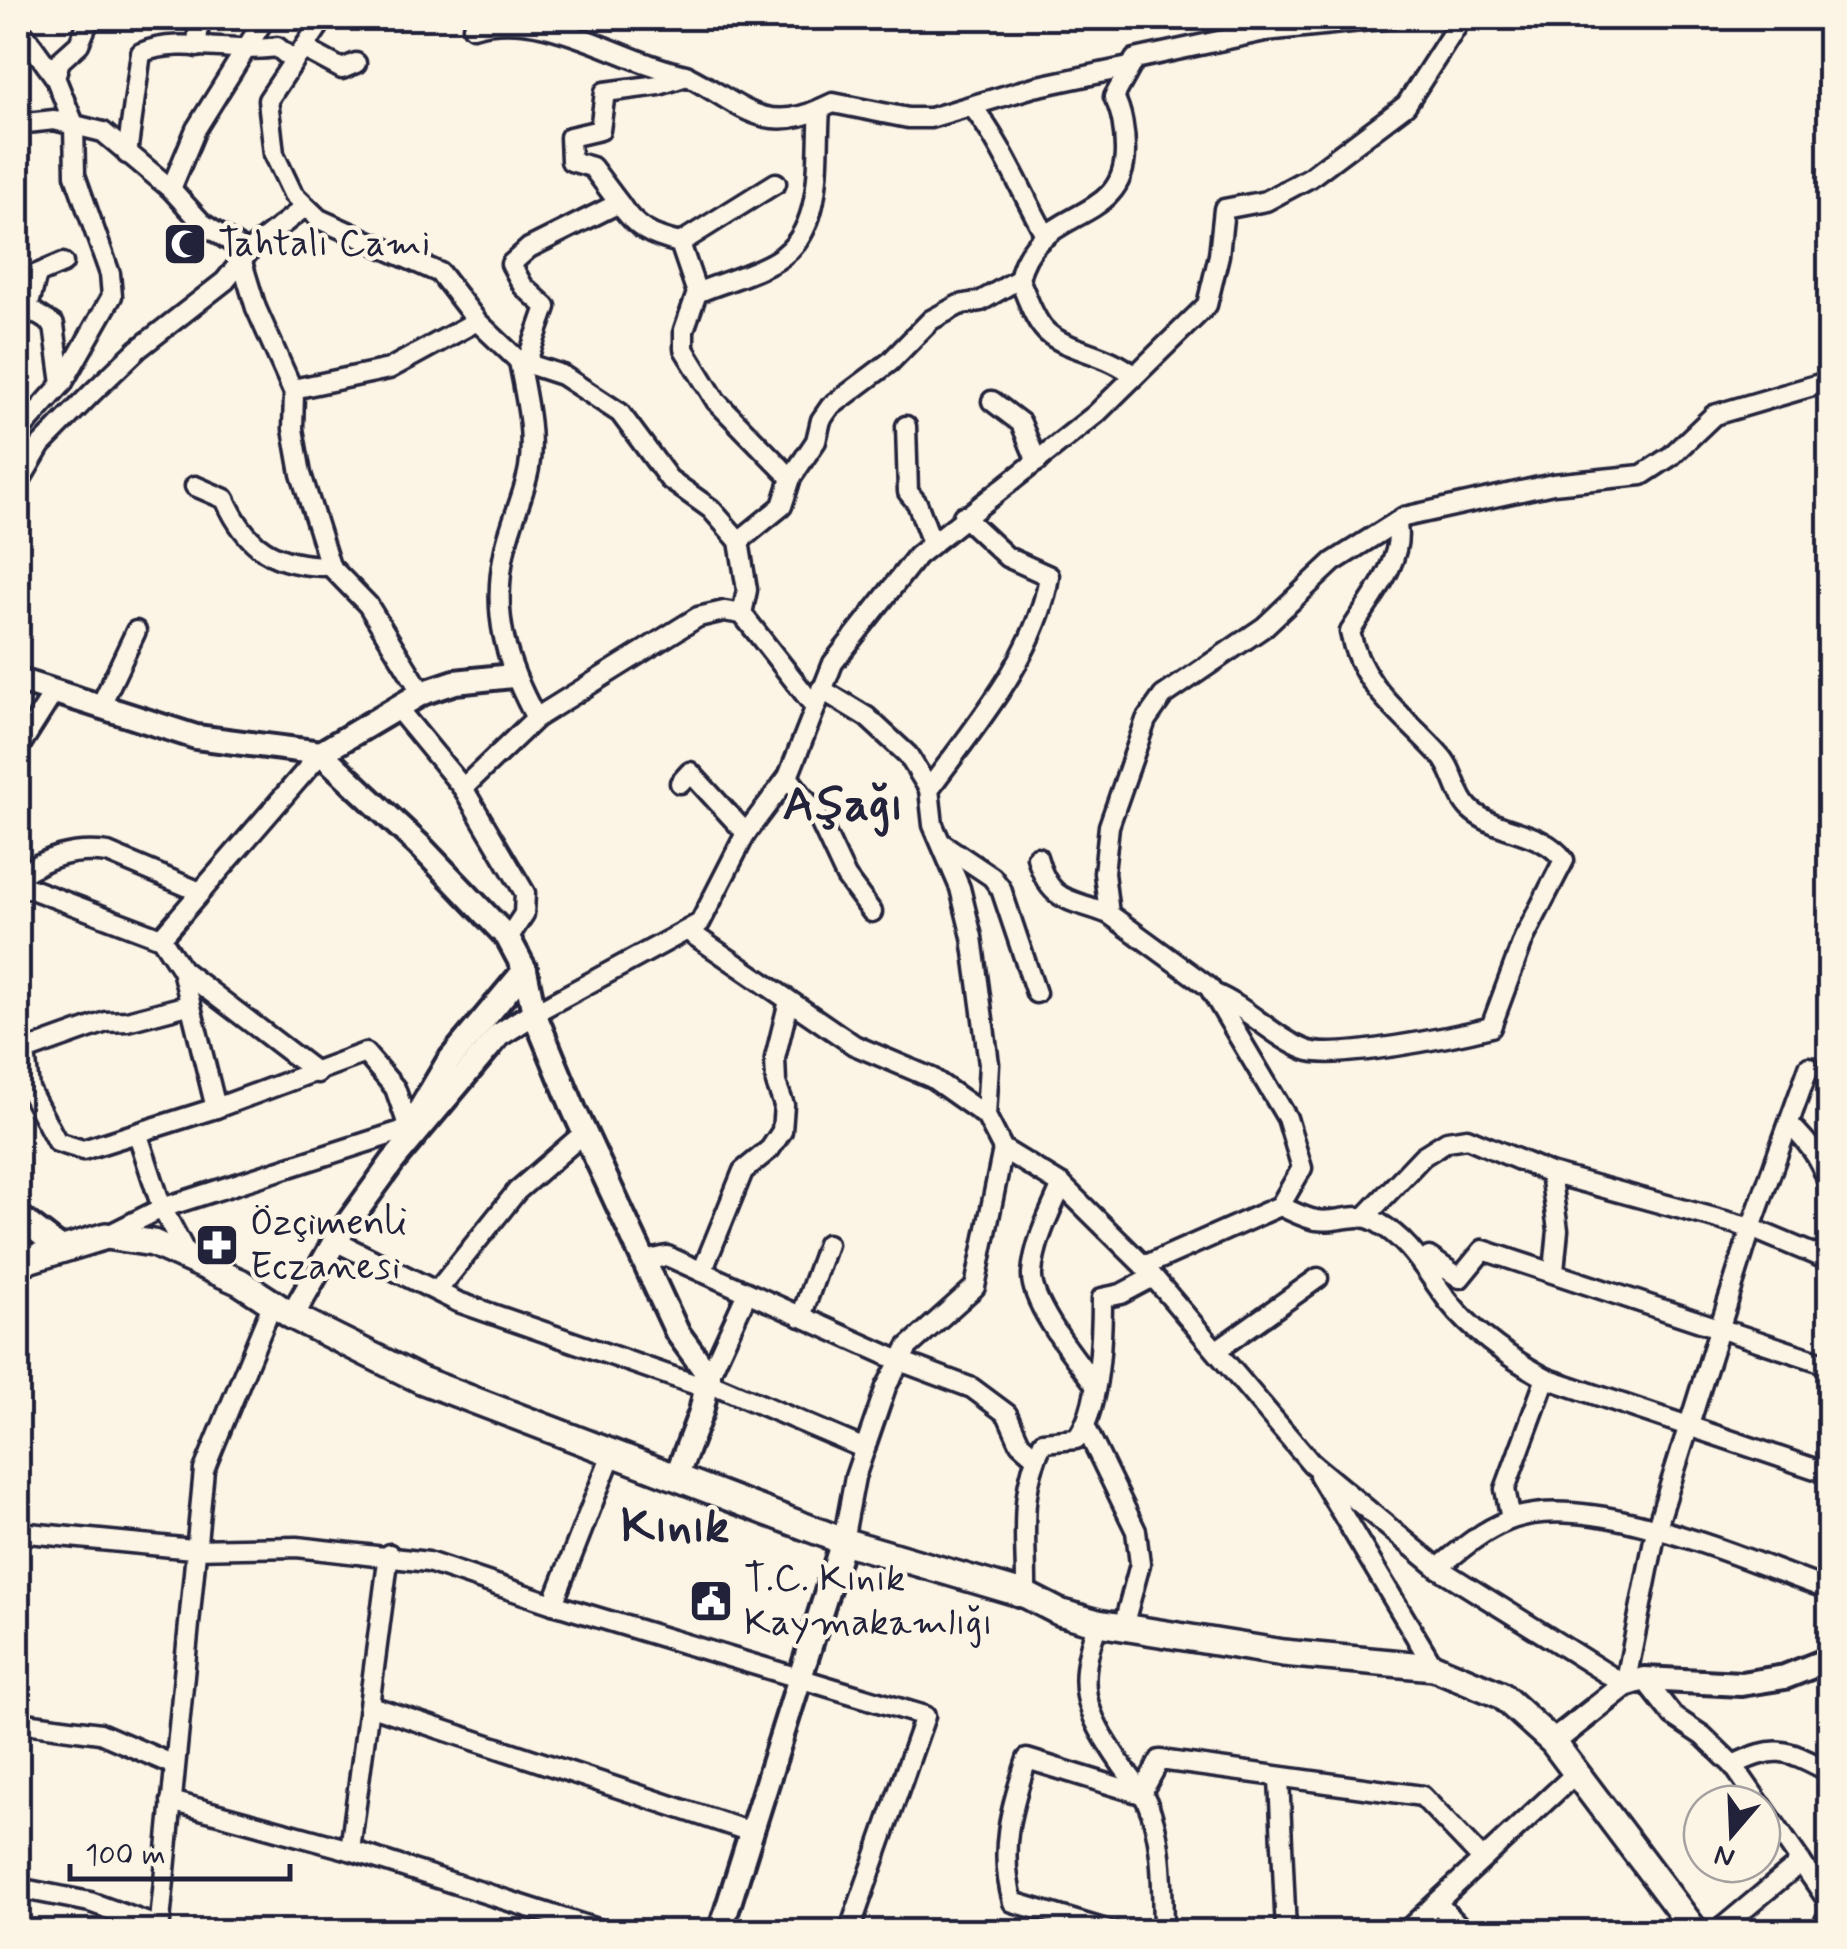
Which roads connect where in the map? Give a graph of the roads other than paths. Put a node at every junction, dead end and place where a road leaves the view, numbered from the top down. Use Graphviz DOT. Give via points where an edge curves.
graph roads {
  1 [pos="88,18"];
  2 [pos="199,18"];
  3 [pos="265,18"];
  4 [pos="324,18"];
  5 [pos="1390,18"];
  6 [pos="1462,18"];
  7 [pos="18,26"];
  8 [pos="473,27"];
  9 [pos="196,46"];
  10 [pos="247,52"];
  11 [pos="300,55"];
  12 [pos="356,64"];
  13 [pos="1129,66"];
  14 [pos="687,76"];
  15 [pos="56,77"];
  16 [pos="972,106"];
  17 [pos="820,109"];
  18 [pos="18,124"];
  19 [pos="74,124"];
  20 [pos="127,154"];
  21 [pos="776,183"];
  22 [pos="170,188"];
  23 [pos="618,204"];
  24 [pos="304,207"];
  25 [pos="1046,236"];
  26 [pos="680,244"];
  27 [pos="240,258"];
  28 [pos="63,262"];
  29 [pos="1018,278"];
  30 [pos="697,293"];
  31 [pos="477,321"];
  32 [pos="523,361"];
  33 [pos="1133,375"];
  34 [pos="1830,381"];
  35 [pos="62,384"];
  36 [pos="293,389"];
  37 [pos="992,401"];
  38 [pos="906,426"];
  39 [pos="19,431"];
  40 [pos="41,445"];
  41 [pos="1037,462"];
  42 [pos="791,478"];
  43 [pos="18,484"];
  44 [pos="195,486"];
  45 [pos="964,516"];
  46 [pos="1396,522"];
  47 [pos="739,541"];
  48 [pos="932,544"];
  49 [pos="330,566"];
  50 [pos="742,614"];
  51 [pos="136,631"];
  52 [pos="512,676"];
  53 [pos="18,680"];
  54 [pos="54,692"];
  55 [pos="422,693"];
  56 [pos="818,698"];
  57 [pos="100,707"];
  58 [pos="398,709"];
  59 [pos="536,718"];
  60 [pos="18,749"];
  61 [pos="321,754"];
  62 [pos="788,776"];
  63 [pos="680,783"];
  64 [pos="463,788"];
  65 [pos="928,789"];
  66 [pos="746,833"];
  67 [pos="940,843"];
  68 [pos="1036,857"];
  69 [pos="18,881"];
  70 [pos="198,891"];
  71 [pos="872,912"];
  72 [pos="1109,914"];
  73 [pos="688,931"];
  74 [pos="162,938"];
  75 [pos="508,938"];
  76 [pos="182,970"];
  77 [pos="525,970"];
  78 [pos="1213,992"];
  79 [pos="1036,993"];
  80 [pos="789,1002"];
  81 [pos="188,1005"];
  82 [pos="534,1013"];
  83 [pos="1810,1067"];
  84 [pos="318,1074"];
  85 [pos="23,1092"];
  86 [pos="216,1108"];
  87 [pos="986,1116"];
  88 [pos="1790,1124"];
  89 [pos="417,1126"];
  90 [pos="585,1132"];
  91 [pos="138,1135"];
  92 [pos="1003,1149"];
  93 [pos="1550,1173"];
  94 [pos="1062,1185"];
  95 [pos="1830,1195"];
  96 [pos="1280,1206"];
  97 [pos="162,1208"];
  98 [pos="18,1216"];
  99 [pos="1365,1217"];
  100 [pos="1751,1228"];
  101 [pos="106,1236"];
  102 [pos="335,1241"];
  103 [pos="827,1244"];
  104 [pos="61,1249"];
  105 [pos="189,1260"];
  106 [pos="645,1260"];
  107 [pos="1422,1260"];
  108 [pos="1830,1260"];
  109 [pos="18,1263"];
  110 [pos="1554,1271"];
  111 [pos="702,1272"];
  112 [pos="1149,1272"];
  113 [pos="1318,1278"];
  114 [pos="437,1291"];
  115 [pos="747,1293"];
  116 [pos="283,1308"];
  117 [pos="801,1317"];
  118 [pos="1721,1330"];
  119 [pos="1216,1350"];
  120 [pos="900,1361"];
  121 [pos="1830,1365"];
  122 [pos="1546,1378"];
  123 [pos="1092,1382"];
  124 [pos="708,1383"];
  125 [pos="1086,1428"];
  126 [pos="1689,1428"];
  127 [pos="865,1449"];
  128 [pos="612,1451"];
  129 [pos="1036,1457"];
  130 [pos="1311,1462"];
  131 [pos="1830,1474"];
  132 [pos="677,1475"];
  133 [pos="1511,1518"];
  134 [pos="1656,1530"];
  135 [pos="18,1532"];
  136 [pos="843,1542"];
  137 [pos="193,1549"];
  138 [pos="389,1554"];
  139 [pos="1438,1568"];
  140 [pos="1830,1590"];
  141 [pos="1026,1595"];
  142 [pos="554,1604"];
  143 [pos="1110,1625"];
  144 [pos="1830,1659"];
  145 [pos="1434,1667"];
  146 [pos="802,1680"];
  147 [pos="1634,1682"];
  148 [pos="372,1706"];
  149 [pos="18,1722"];
  150 [pos="1552,1742"];
  151 [pos="174,1765"];
  152 [pos="1733,1765"];
  153 [pos="1830,1772"];
  154 [pos="1575,1774"];
  155 [pos="1279,1778"];
  156 [pos="1746,1784"];
  157 [pos="1142,1794"];
  158 [pos="172,1801"];
  159 [pos="751,1832"];
  160 [pos="1782,1835"];
  161 [pos="350,1850"];
  162 [pos="1482,1859"];
  163 [pos="1801,1862"];
  164 [pos="18,1888"];
  165 [pos="1437,1902"];
  166 [pos="1830,1908"];
  167 [pos="159,1930"];
  168 [pos="606,1932"];
  169 [pos="720,1932"];
  170 [pos="849,1932"];
  171 [pos="1113,1932"];
  172 [pos="1163,1932"];
  173 [pos="1286,1932"];
  174 [pos="1405,1932"];
  175 [pos="1464,1932"];
  176 [pos="1696,1932"];
  177 [pos="1717,1932"];
  178 [pos="1819,1932"];
  1 -- 15 [label="street"];
  2 -- 9 [label="street"];
  3 -- 10 [label="street"];
  4 -- 11 [label="street"];
  5 -- 13 [label="street" via="1265,31 1135,59"];
  6 -- 33 [label="street" via="1406,104 1309,178 1266,201 1224,208 1206,304"];
  7 -- 15 [label="street"];
  8 -- 14 [label="street" via="496,20 537,28"];
  9 -- 10 [label="street"];
  9 -- 20 [label="street" via="141,53"];
  10 -- 11 [label="street" via="277,47"];
  10 -- 22 [label="street" via="196,129"];
  11 -- 12 [label="street" via="342,69"];
  11 -- 24 [label="street" via="269,93 268,109 274,154"];
  13 -- 16 [label="street"];
  13 -- 25 [label="street" via="1114,97 1125,142 1124,179 1112,195"];
  14 -- 17 [label="street" via="762,120 800,118"];
  14 -- 23 [label="street" via="605,92 600,130 570,137 571,161 592,167"];
  15 -- 19 [label="street"];
  16 -- 17 [label="street" via="930,118 833,103"];
  16 -- 25 [label="street" via="998,140"];
  17 -- 30 [label="street" via="814,207 804,230 778,260"];
  18 -- 19 [label="street"];
  19 -- 20 [label="street" via="103,132"];
  19 -- 35 [label="street" via="75,176 112,296"];
  20 -- 22 [label="street"];
  21 -- 26 [label="street"];
  22 -- 27 [label="street" via="202,223 237,246"];
  23 -- 26 [label="street" via="632,224"];
  23 -- 32 [label="street" via="530,248 512,264 546,307"];
  24 -- 27 [label="street"];
  24 -- 31 [label="street" via="440,273"];
  25 -- 29 [label="street" via="1022,260"];
  26 -- 30 [label="street"];
  27 -- 36 [label="street"];
  27 -- 40 [label="street" via="225,281 138,349"];
  28 -- 35 [label="street" via="38,274 28,308 54,324"];
  29 -- 33 [label="street" via="1050,336 1115,360"];
  29 -- 42 [label="street" via="930,320 890,362 830,407"];
  30 -- 42 [label="street" via="684,349 716,401"];
  31 -- 32 [label="street"];
  31 -- 36 [label="street" via="389,369"];
  32 -- 47 [label="street" via="562,375 620,413 669,479 711,508"];
  32 -- 52 [label="street" via="530,464 505,546 498,624"];
  33 -- 41 [label="street"];
  34 -- 46 [label="street" via="1714,415 1642,476 1552,484"];
  35 -- 39 [label="street"];
  36 -- 49 [label="street" via="301,474"];
  37 -- 41 [label="street" via="1021,423"];
  38 -- 48 [label="street" via="908,492"];
  39 -- 40 [label="street"];
  40 -- 43 [label="street"];
  41 -- 45 [label="street"];
  42 -- 47 [label="street" via="782,506"];
  44 -- 49 [label="street" via="225,499 230,518 275,558"];
  45 -- 48 [label="street"];
  45 -- 65 [label="street" via="1007,557 1049,576 1022,650"];
  46 -- 72 [label="street" via="1333,562 1264,627 1163,696 1146,720 1109,826"];
  46 -- 78 [label="street" via="1397,552 1350,632 1352,646 1407,727 1442,756 1470,809 1553,846 1564,860 1490,1027 1328,1056 1303,1049"];
  47 -- 50 [label="street" via="747,590"];
  48 -- 56 [label="street" via="834,663"];
  49 -- 55 [label="street" via="368,606"];
  50 -- 56 [label="street"];
  50 -- 59 [label="street" via="698,617"];
  51 -- 57 [label="street"];
  52 -- 55 [label="street"];
  52 -- 59 [label="street"];
  53 -- 54 [label="street"];
  54 -- 57 [label="street"];
  54 -- 60 [label="street"];
  55 -- 58 [label="street"];
  56 -- 62 [label="street"];
  56 -- 65 [label="street" via="867,716 908,754"];
  57 -- 61 [label="street" via="196,736"];
  58 -- 61 [label="street"];
  58 -- 64 [label="street"];
  59 -- 64 [label="street"];
  61 -- 70 [label="street"];
  61 -- 75 [label="street"];
  62 -- 66 [label="street"];
  62 -- 71 [label="street"];
  63 -- 66 [label="street" via="690,772"];
  64 -- 75 [label="street" via="525,893 524,914"];
  65 -- 67 [label="street"];
  66 -- 73 [label="street" via="700,924"];
  67 -- 79 [label="street" via="1001,888"];
  67 -- 87 [label="street" via="972,937 989,1064"];
  68 -- 72 [label="street" via="1044,884 1060,898"];
  69 -- 70 [label="street" via="69,851 93,851"];
  69 -- 74 [label="street"];
  70 -- 74 [label="street"];
  72 -- 78 [label="street"];
  73 -- 80 [label="street"];
  73 -- 82 [label="street"];
  74 -- 76 [label="street"];
  75 -- 77 [label="street"];
  76 -- 81 [label="street"];
  76 -- 84 [label="street"];
  77 -- 82 [label="street"];
  77 -- 89 [label="street" via="448,1062"];
  78 -- 96 [label="street" via="1298,1146 1302,1168"];
  80 -- 87 [label="street" via="854,1045 932,1078"];
  80 -- 111 [label="street" via="776,1058 782,1131 742,1171"];
  81 -- 85 [label="street" via="106,1022 25,1050"];
  81 -- 86 [label="street"];
  82 -- 89 [label="street" via="499,1035"];
  82 -- 90 [label="street"];
  83 -- 88 [label="street"];
  84 -- 86 [label="street"];
  84 -- 89 [label="street" via="365,1053"];
  85 -- 91 [label="street" via="57,1142 83,1150"];
  86 -- 91 [label="street"];
  87 -- 92 [label="street"];
  88 -- 95 [label="street" via="1828,1176"];
  88 -- 100 [label="street"];
  89 -- 97 [label="street"];
  89 -- 102 [label="street"];
  90 -- 106 [label="street"];
  90 -- 114 [label="street" via="517,1190"];
  91 -- 97 [label="street"];
  92 -- 94 [label="street"];
  92 -- 120 [label="street" via="975,1287"];
  93 -- 99 [label="street" via="1467,1138 1447,1141 1423,1156"];
  93 -- 100 [label="street"];
  93 -- 110 [label="street" via="1558,1230"];
  94 -- 112 [label="street"];
  94 -- 123 [label="street" via="1032,1277 1050,1322"];
  96 -- 99 [label="street" via="1319,1221"];
  96 -- 112 [label="street"];
  97 -- 101 [label="street"];
  97 -- 105 [label="street"];
  98 -- 104 [label="street"];
  99 -- 107 [label="street"];
  100 -- 108 [label="street"];
  100 -- 118 [label="street"];
  101 -- 104 [label="main road"];
  101 -- 105 [label="main road" via="153,1243"];
  102 -- 114 [label="street"];
  102 -- 116 [label="street"];
  103 -- 117 [label="street"];
  104 -- 109 [label="main road"];
  105 -- 116 [label="main road"];
  106 -- 111 [label="street" via="667,1256"];
  106 -- 124 [label="street"];
  107 -- 110 [label="street" via="1428,1256 1460,1278 1483,1250"];
  107 -- 122 [label="street" via="1478,1333"];
  110 -- 118 [label="street"];
  111 -- 115 [label="street"];
  112 -- 119 [label="street"];
  112 -- 123 [label="street" via="1121,1294 1102,1298 1099,1369"];
  113 -- 119 [label="street"];
  114 -- 124 [label="street" via="576,1346"];
  115 -- 117 [label="street"];
  115 -- 124 [label="street"];
  116 -- 128 [label="main road" via="421,1380"];
  116 -- 137 [label="street" via="204,1470"];
  117 -- 120 [label="street"];
  118 -- 121 [label="street"];
  118 -- 126 [label="street"];
  119 -- 130 [label="street"];
  120 -- 127 [label="street"];
  120 -- 129 [label="street" via="992,1400"];
  122 -- 126 [label="street"];
  122 -- 133 [label="street" via="1504,1489"];
  123 -- 125 [label="street"];
  124 -- 127 [label="street"];
  124 -- 132 [label="street"];
  125 -- 129 [label="street" via="1076,1439 1043,1442"];
  125 -- 143 [label="street" via="1136,1531 1140,1564"];
  126 -- 131 [label="street"];
  126 -- 134 [label="street"];
  127 -- 136 [label="street"];
  128 -- 132 [label="main road"];
  128 -- 142 [label="street"];
  129 -- 141 [label="street" via="1023,1505"];
  130 -- 139 [label="street"];
  130 -- 145 [label="street"];
  132 -- 136 [label="main road"];
  133 -- 134 [label="street" via="1578,1510"];
  133 -- 139 [label="street"];
  134 -- 140 [label="street"];
  134 -- 147 [label="street"];
  135 -- 137 [label="street"];
  136 -- 141 [label="main road"];
  136 -- 146 [label="street"];
  137 -- 138 [label="street"];
  137 -- 151 [label="street"];
  138 -- 142 [label="street"];
  138 -- 148 [label="street"];
  139 -- 147 [label="street"];
  141 -- 143 [label="main road"];
  142 -- 146 [label="street"];
  143 -- 145 [label="main road" via="1283,1653"];
  143 -- 157 [label="street" via="1083,1664 1083,1692"];
  144 -- 147 [label="street" via="1785,1677 1741,1684"];
  145 -- 150 [label="main road" via="1501,1695"];
  146 -- 159 [label="street"];
  146 -- 170 [label="street" via="925,1716"];
  147 -- 150 [label="street"];
  147 -- 152 [label="street"];
  148 -- 159 [label="street"];
  148 -- 161 [label="street"];
  149 -- 151 [label="street" via="100,1733"];
  150 -- 154 [label="main road"];
  151 -- 158 [label="street"];
  152 -- 153 [label="street" via="1777,1750"];
  152 -- 156 [label="street"];
  154 -- 162 [label="street"];
  154 -- 176 [label="main road"];
  155 -- 157 [label="street" via="1160,1760"];
  155 -- 162 [label="street" via="1422,1796"];
  155 -- 173 [label="street"];
  157 -- 171 [label="street" via="1027,1759 1006,1825 1004,1872 1013,1902"];
  157 -- 172 [label="street" via="1156,1844"];
  158 -- 161 [label="street"];
  158 -- 167 [label="street"];
  159 -- 169 [label="street"];
  160 -- 163 [label="street"];
  161 -- 168 [label="street"];
  162 -- 165 [label="street"];
  163 -- 166 [label="street"];
  163 -- 177 [label="street"];
  164 -- 167 [label="street" via="90,1902"];
  165 -- 174 [label="street"];
  165 -- 175 [label="street"];
  166 -- 178 [label="street"];
}
